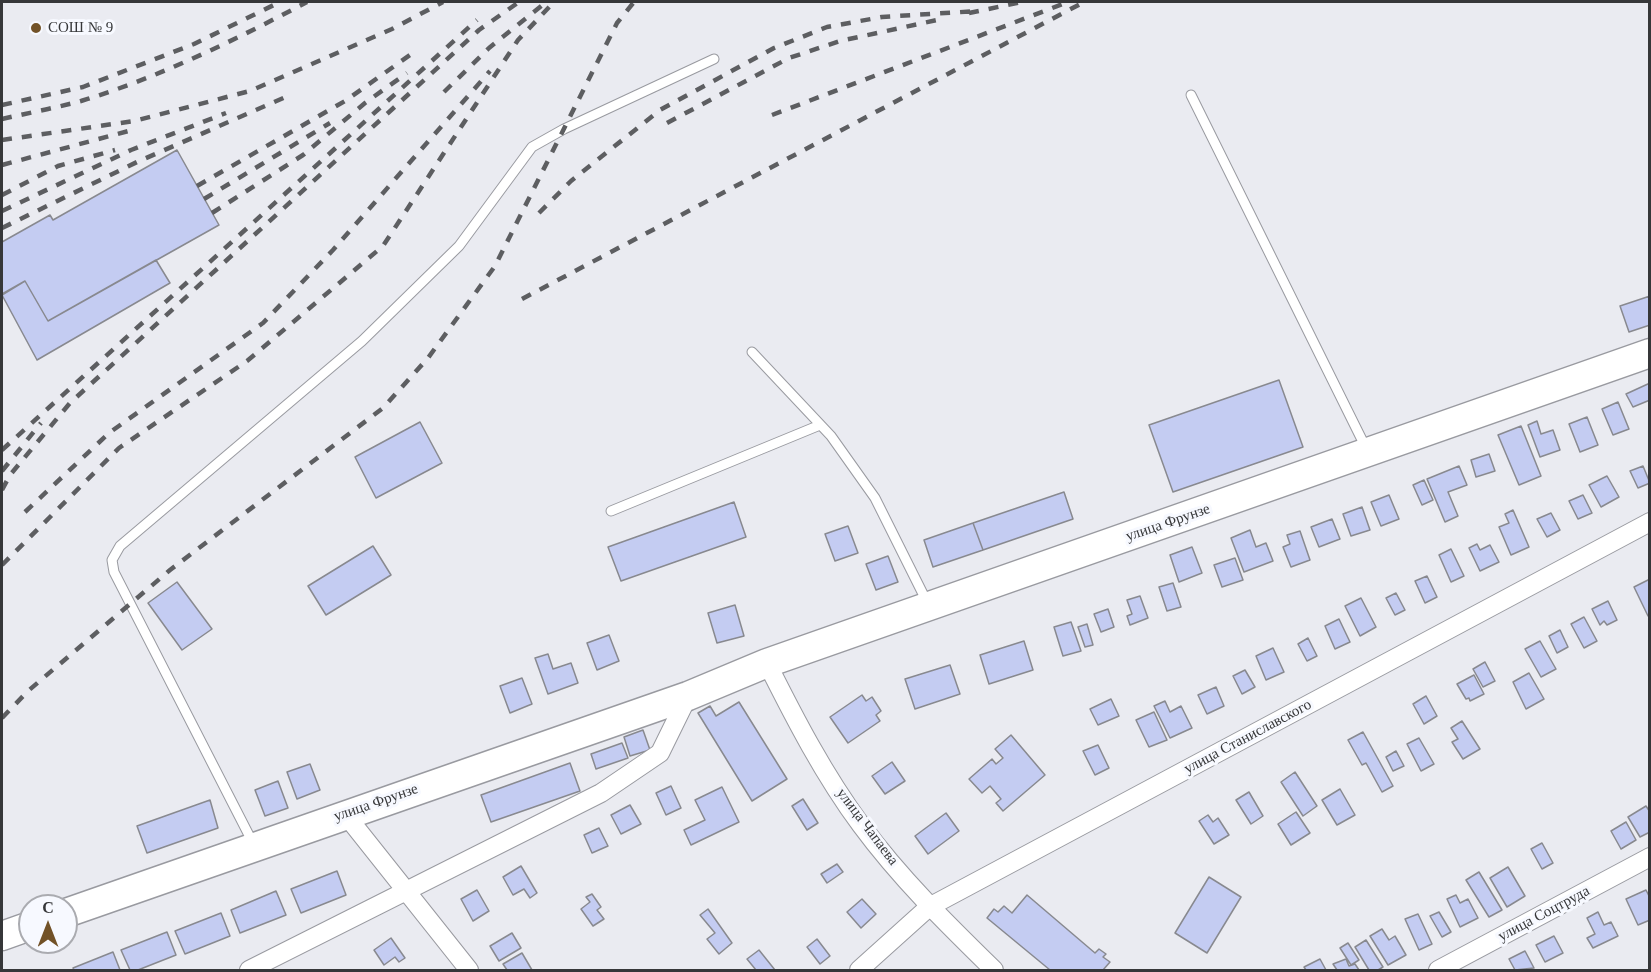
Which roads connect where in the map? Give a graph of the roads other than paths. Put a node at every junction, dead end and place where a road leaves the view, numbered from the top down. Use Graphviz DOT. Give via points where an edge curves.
graph roads {
  1 [pos="714,59"];
  2 [pos="1191,95"];
  3 [pos="752,352"];
  4 [pos="1650,353"];
  5 [pos="820,424"];
  6 [pos="1368,452"];
  7 [pos="612,511"];
  8 [pos="1650,522"];
  9 [pos="930,607"];
  10 [pos="767,663"];
  11 [pos="688,696"];
  12 [pos="345,814"];
  13 [pos="254,845"];
  14 [pos="1650,856"];
  15 [pos="407,892"];
  16 [pos="929,906"];
  17 [pos="78,909"];
  18 [pos="18,930"];
  19 [pos="2,936"];
  20 [pos="249,970"];
  21 [pos="469,970"];
  22 [pos="860,970"];
  23 [pos="994,970"];
  24 [pos="1438,970"];
  1 -- 13 [label="lane" via="532,147 459,246 362,340 120,546 112,560 114,572"];
  2 -- 6 [label="lane"];
  3 -- 5 [label="lane"];
  4 -- 6 [label="main road, улица Фрунзе"];
  5 -- 7 [label="lane"];
  5 -- 9 [label="lane" via="875,498"];
  6 -- 9 [label="main road, улица Фрунзе"];
  8 -- 16 [label="street, улица Станиславского"];
  9 -- 10 [label="main road, улица Фрунзе"];
  10 -- 11 [label="main road, улица Фрунзе"];
  10 -- 16 [label="street, улица Чапаева" via="806,740 861,825"];
  11 -- 12 [label="main road, улица Фрунзе"];
  11 -- 15 [label="street" via="660,753 601,793"];
  12 -- 13 [label="main road, улица Фрунзе"];
  12 -- 15 [label="street"];
  13 -- 17 [label="main road, улица Фрунзе"];
  14 -- 24 [label="street, улица Соцтруда"];
  15 -- 20 [label="street"];
  15 -- 21 [label="street"];
  16 -- 22 [label="street, улица Станиславского"];
  16 -- 23 [label="street, улица Чапаева"];
  18 -- 19 [label="main road"];
}
